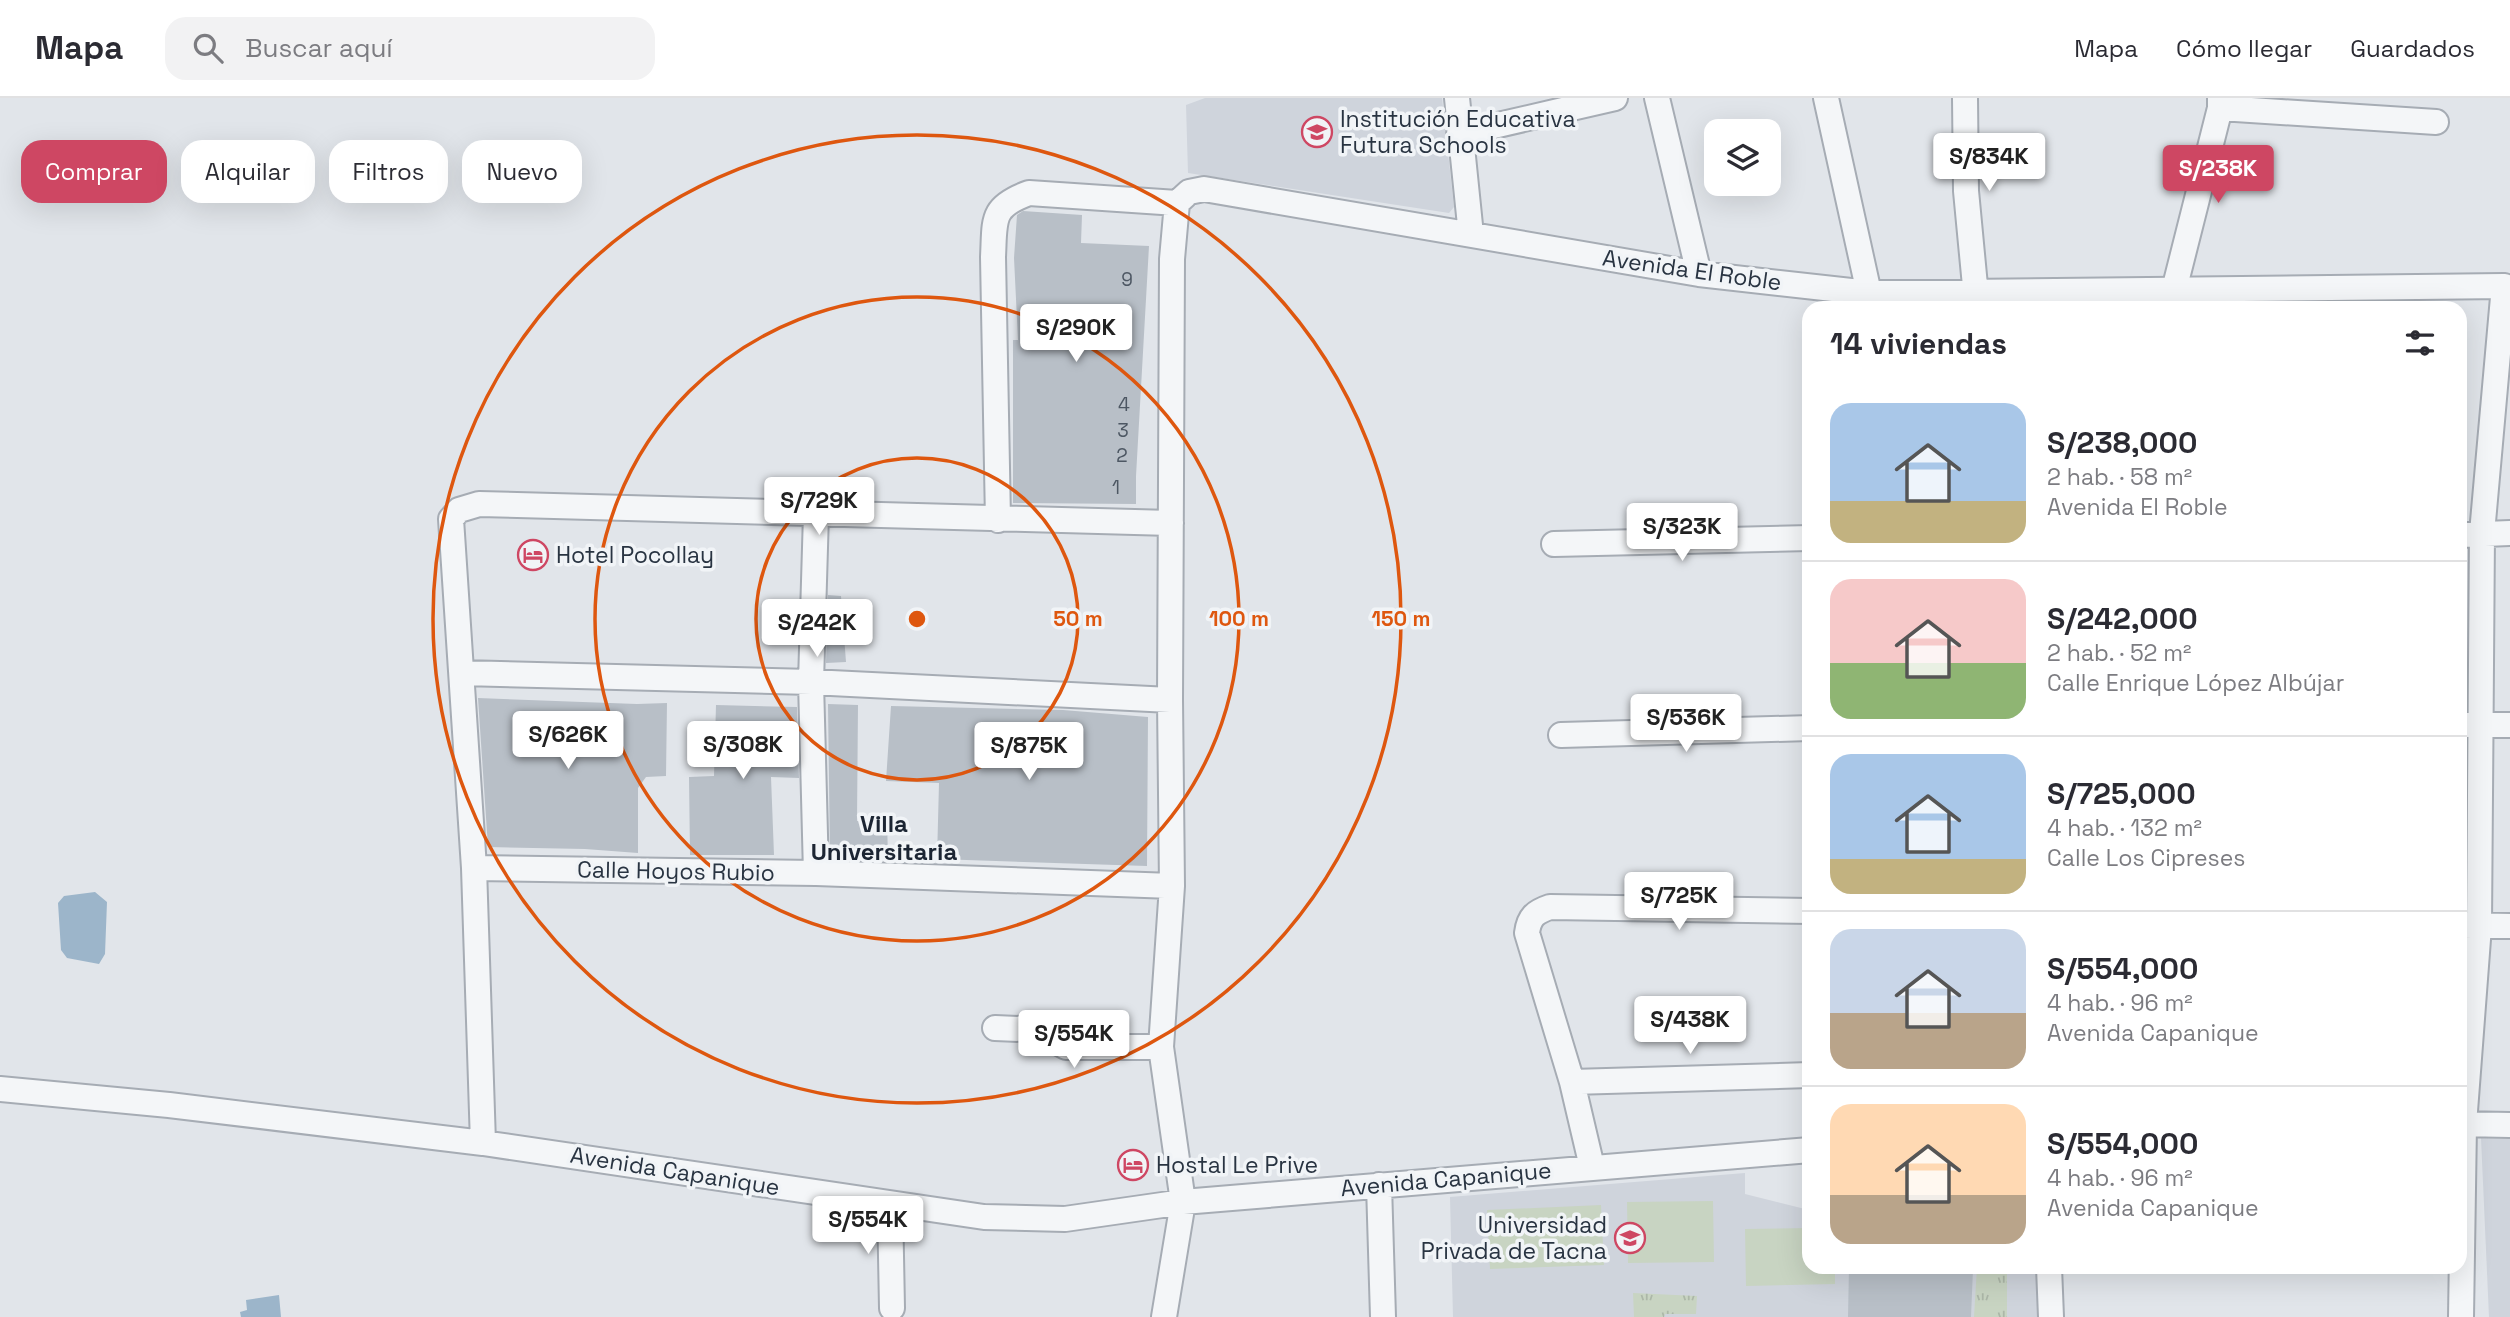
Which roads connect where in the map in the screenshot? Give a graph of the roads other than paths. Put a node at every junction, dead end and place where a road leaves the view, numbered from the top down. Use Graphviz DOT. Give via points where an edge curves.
graph roads {
  1 [pos="1457,98"];
  2 [pos="1615,98"];
  3 [pos="1657,98"];
  4 [pos="1826,98"];
  5 [pos="1965,98"];
  6 [pos="2220,103"];
  7 [pos="2436,122"];
  8 [pos="1459,134"];
  9 [pos="1177,203"];
  10 [pos="1471,235"];
  11 [pos="1699,274"];
  12 [pos="2507,287"];
  13 [pos="2174,290"];
  14 [pos="1869,293"];
  15 [pos="2141,299"];
  16 [pos="1977,300"];
  17 [pos="816,514"];
  18 [pos="998,520"];
  19 [pos="1171,523"];
  20 [pos="2471,533"];
  21 [pos="2510,533"];
  22 [pos="1802,538"];
  23 [pos="1554,544"];
  24 [pos="462,673"];
  25 [pos="811,682"];
  26 [pos="1170,700"];
  27 [pos="2471,725"];
  28 [pos="2510,725"];
  29 [pos="1802,728"];
  30 [pos="1561,735"];
  31 [pos="474,868"];
  32 [pos="816,873"];
  33 [pos="1172,886"];
  34 [pos="1802,911"];
  35 [pos="2470,925"];
  36 [pos="2510,926"];
  37 [pos="2467,1000"];
  38 [pos="995,1028"];
  39 [pos="1161,1047"];
  40 [pos="1802,1075"];
  41 [pos="1572,1082"];
  42 [pos="0,1089"];
  43 [pos="2467,1124"];
  44 [pos="2510,1125"];
  45 [pos="483,1143"];
  46 [pos="1802,1151"];
  47 [pos="1592,1167"];
  48 [pos="1380,1185"];
  49 [pos="1183,1202"];
  50 [pos="890,1204"];
  51 [pos="2049,1274"];
  52 [pos="2461,1274"];
  53 [pos="892,1308"];
  54 [pos="1164,1317"];
  55 [pos="1383,1317"];
  56 [pos="2051,1317"];
  57 [pos="2461,1317"];
  1 -- 8 [label="street"];
  2 -- 8 [label="street"];
  3 -- 11 [label="street"];
  4 -- 14 [label="street"];
  5 -- 16 [label="street" via="1966,191"];
  6 -- 7 [label="street"];
  6 -- 13 [label="street"];
  8 -- 10 [label="street"];
  9 -- 10 [label="street, Avenida El Roble" via="1189,192 1204,189"];
  9 -- 18 [label="street" via="1029,193 999,209 993,257"];
  9 -- 19 [label="street" via="1172,259"];
  10 -- 11 [label="street, Avenida El Roble"];
  11 -- 14 [label="street, Avenida El Roble"];
  12 -- 13 [label="street, Avenida El Roble"];
  12 -- 20 [label="street"];
  13 -- 15 [label="street, Avenida El Roble"];
  14 -- 16 [label="street, Avenida El Roble"];
  15 -- 16 [label="street, Avenida El Roble"];
  17 -- 18 [label="street"];
  17 -- 24 [label="street" via="479,504 459,510 451,519"];
  17 -- 25 [label="street"];
  18 -- 19 [label="street"];
  19 -- 26 [label="street"];
  20 -- 21 [label="street"];
  20 -- 27 [label="street"];
  22 -- 23 [label="street"];
  24 -- 25 [label="street"];
  24 -- 31 [label="street"];
  25 -- 26 [label="street"];
  25 -- 32 [label="street"];
  26 -- 33 [label="street"];
  27 -- 28 [label="street"];
  27 -- 35 [label="street"];
  29 -- 30 [label="street"];
  31 -- 32 [label="street, Calle Hoyos Rubio"];
  31 -- 45 [label="street"];
  32 -- 33 [label="street, Calle Hoyos Rubio"];
  33 -- 39 [label="street"];
  34 -- 41 [label="street" via="1550,906 1538,911 1528,922 1527,933"];
  35 -- 36 [label="street"];
  35 -- 37 [label="street"];
  38 -- 39 [label="street" via="1044,1030 1066,1047"];
  39 -- 49 [label="street"];
  40 -- 41 [label="street"];
  41 -- 47 [label="street"];
  42 -- 45 [label="street, Avenida Capanique"];
  43 -- 44 [label="street"];
  45 -- 50 [label="street, Avenida Capanique"];
  46 -- 47 [label="street, Avenida Capanique"];
  47 -- 48 [label="street, Avenida Capanique"];
  48 -- 49 [label="street, Avenida Capanique"];
  48 -- 55 [label="street"];
  49 -- 50 [label="street, Avenida Capanique" via="1065,1219 984,1217"];
  49 -- 54 [label="street"];
  50 -- 53 [label="street"];
  51 -- 56 [label="street"];
  52 -- 57 [label="street"];
}
